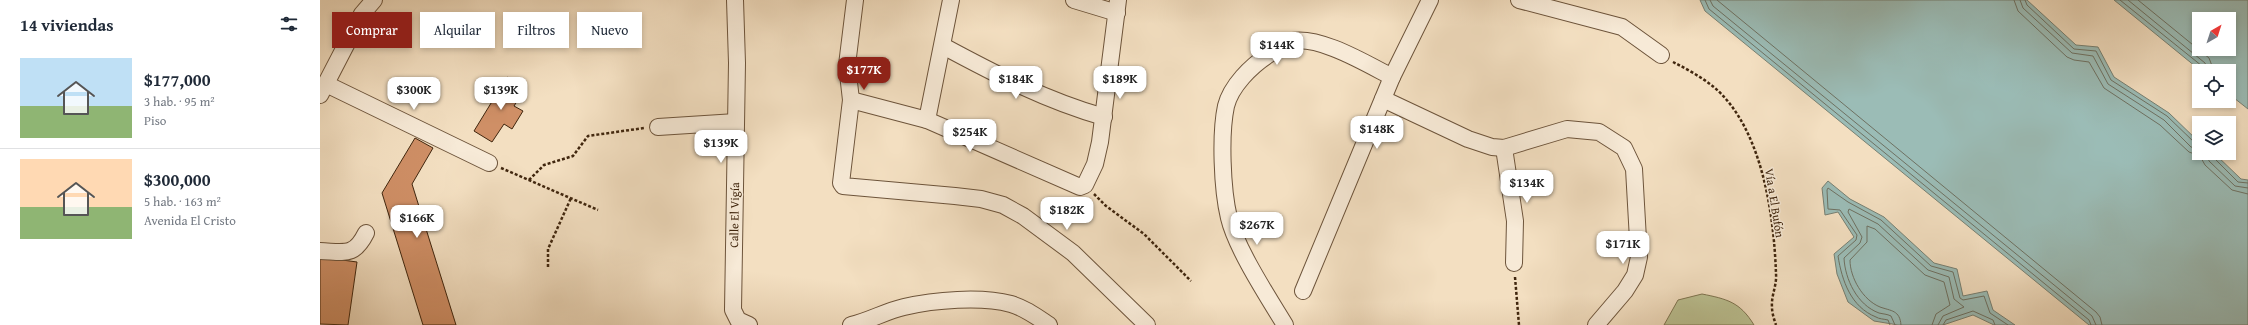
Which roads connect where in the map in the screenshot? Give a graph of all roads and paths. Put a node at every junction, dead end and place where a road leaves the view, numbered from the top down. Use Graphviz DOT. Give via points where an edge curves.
graph roads {
  1 [pos="374,0"];
  2 [pos="734,0"];
  3 [pos="855,0"];
  4 [pos="952,0"];
  5 [pos="1074,0"];
  6 [pos="1430,0"];
  7 [pos="1519,0"];
  8 [pos="1118,6"];
  9 [pos="363,7"];
  10 [pos="943,46"];
  11 [pos="1661,55"];
  12 [pos="1392,77"];
  13 [pos="323,89"];
  14 [pos="1384,99"];
  15 [pos="851,100"];
  16 [pos="1104,118"];
  17 [pos="927,120"];
  18 [pos="736,122"];
  19 [pos="658,127"];
  20 [pos="1504,148"];
  21 [pos="489,163"];
  22 [pos="529,180"];
  23 [pos="1085,185"];
  24 [pos="571,198"];
  25 [pos="598,210"];
  26 [pos="366,233"];
  27 [pos="320,251"];
  28 [pos="1514,262"];
  29 [pos="548,267"];
  30 [pos="1191,281"];
  31 [pos="1303,291"];
  32 [pos="749,325"];
  33 [pos="851,325"];
  34 [pos="1048,325"];
  35 [pos="1147,325"];
  36 [pos="1285,325"];
  37 [pos="1519,325"];
  38 [pos="1596,325"];
  39 [pos="1776,325"];
  1 -- 9 [label="street"];
  2 -- 18 [label="street, Calle El Vigía"];
  3 -- 15 [label="street" via="847,65"];
  4 -- 10 [label="street"];
  5 -- 8 [label="street"];
  6 -- 12 [label="street"];
  7 -- 11 [label="street" via="1622,27"];
  8 -- 16 [label="street"];
  9 -- 13 [label="street"];
  10 -- 16 [label="street" via="1035,93"];
  10 -- 17 [label="street"];
  11 -- 39 [label="path, Vía a El Bufón" via="1714,88 1733,108 1748,133 1759,160 1766,189 1776,275 1772,307"];
  12 -- 14 [label="street"];
  12 -- 36 [label="street" via="1338,49 1309,42 1288,42 1251,67 1240,80 1226,105 1223,170 1229,218 1243,251"];
  13 -- 21 [label="street"];
  14 -- 20 [label="street" via="1468,139"];
  14 -- 31 [label="street"];
  15 -- 17 [label="street"];
  15 -- 35 [label="street" via="843,186 962,197 1003,205 1023,216 1073,253"];
  16 -- 23 [label="street" via="1096,164"];
  17 -- 23 [label="street" via="1080,187"];
  18 -- 19 [label="street"];
  18 -- 32 [label="street, Calle El Vigía" via="733,310 738,320"];
  19 -- 22 [label="path" via="588,136 573,156 544,165"];
  20 -- 28 [label="street" via="1515,220"];
  20 -- 38 [label="street" via="1567,129 1599,132 1624,148 1634,169 1639,257 1635,275 1625,291"];
  21 -- 22 [label="path"];
  22 -- 24 [label="path"];
  23 -- 30 [label="path" via="1106,206 1144,234"];
  24 -- 25 [label="path"];
  24 -- 29 [label="path" via="548,249"];
  26 -- 27 [label="street" via="355,250"];
  28 -- 37 [label="path"];
  33 -- 34 [label="street" via="903,307 934,302 987,300 1012,304 1035,315"];
}
